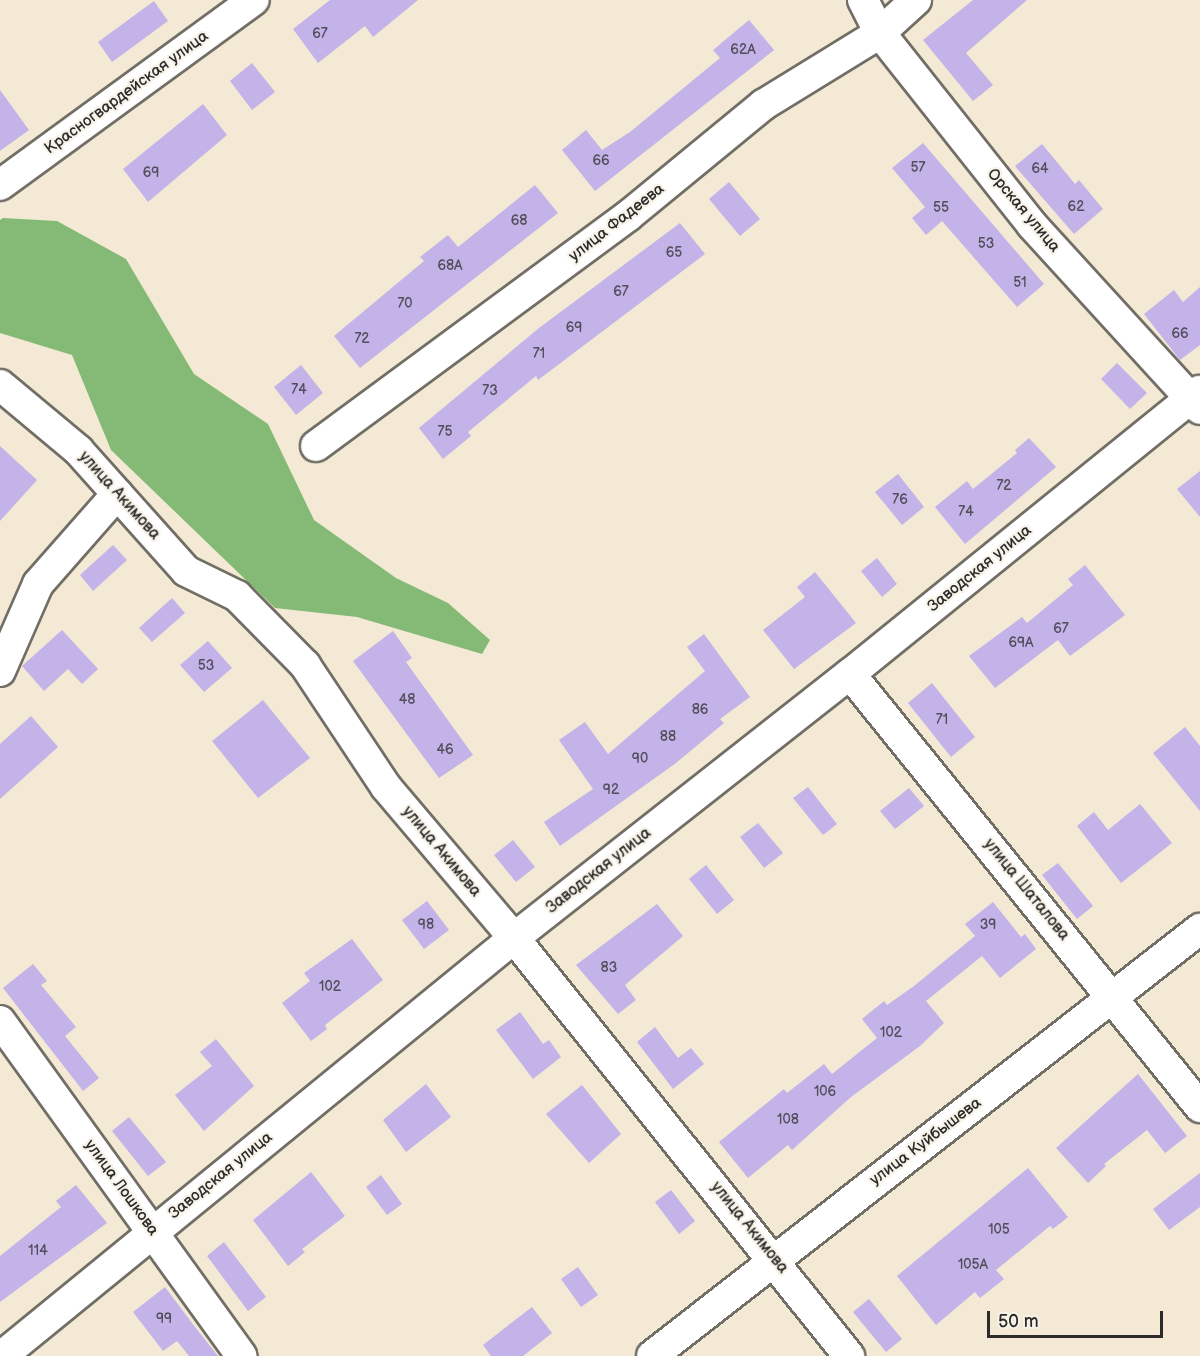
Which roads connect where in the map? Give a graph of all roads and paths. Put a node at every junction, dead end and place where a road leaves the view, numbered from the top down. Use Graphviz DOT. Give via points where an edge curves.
graph roads {
  1 [pos="254,0"];
  2 [pos="863,0"];
  3 [pos="916,0"];
  4 [pos="880,33"];
  5 [pos="0,185"];
  6 [pos="0,385"];
  7 [pos="1197,399"];
  8 [pos="316,446"];
  9 [pos="117,494"];
  10 [pos="0,671"];
  11 [pos="850,674"];
  12 [pos="1200,928"];
  13 [pos="514,938"];
  14 [pos="1114,998"];
  15 [pos="0,1021"];
  16 [pos="1200,1107"];
  17 [pos="152,1232"];
  18 [pos="774,1259"];
  19 [pos="2,1356"];
  20 [pos="242,1356"];
  21 [pos="652,1356"];
  22 [pos="849,1356"];
  1 -- 5 [label="street, Красногвардейская улица"];
  2 -- 4 [label="street, Орская улица"];
  3 -- 4 [label="street, улица Фадеева"];
  4 -- 7 [label="street, Орская улица" via="1032,225"];
  4 -- 8 [label="street, улица Фадеева" via="763,105 628,216"];
  6 -- 9 [label="street, улица Акимова" via="78,450"];
  7 -- 11 [label="street, Заводская улица"];
  9 -- 10 [label="street" via="38,584"];
  9 -- 13 [label="street, улица Акимова" via="186,571 237,596 305,665 386,786"];
  11 -- 13 [label="street, Заводская улица"];
  11 -- 14 [label="street, улица Шаталова"];
  12 -- 14 [label="street, улица Куйбышева"];
  13 -- 17 [label="street, Заводская улица"];
  13 -- 18 [label="street, улица Акимова"];
  14 -- 16 [label="street, улица Шаталова"];
  14 -- 18 [label="street, улица Куйбышева"];
  15 -- 17 [label="street, улица Лошкова"];
  17 -- 19 [label="street, Заводская улица"];
  17 -- 20 [label="street, улица Лошкова"];
  18 -- 21 [label="street, улица Куйбышева"];
  18 -- 22 [label="street, улица Акимова"];
}
